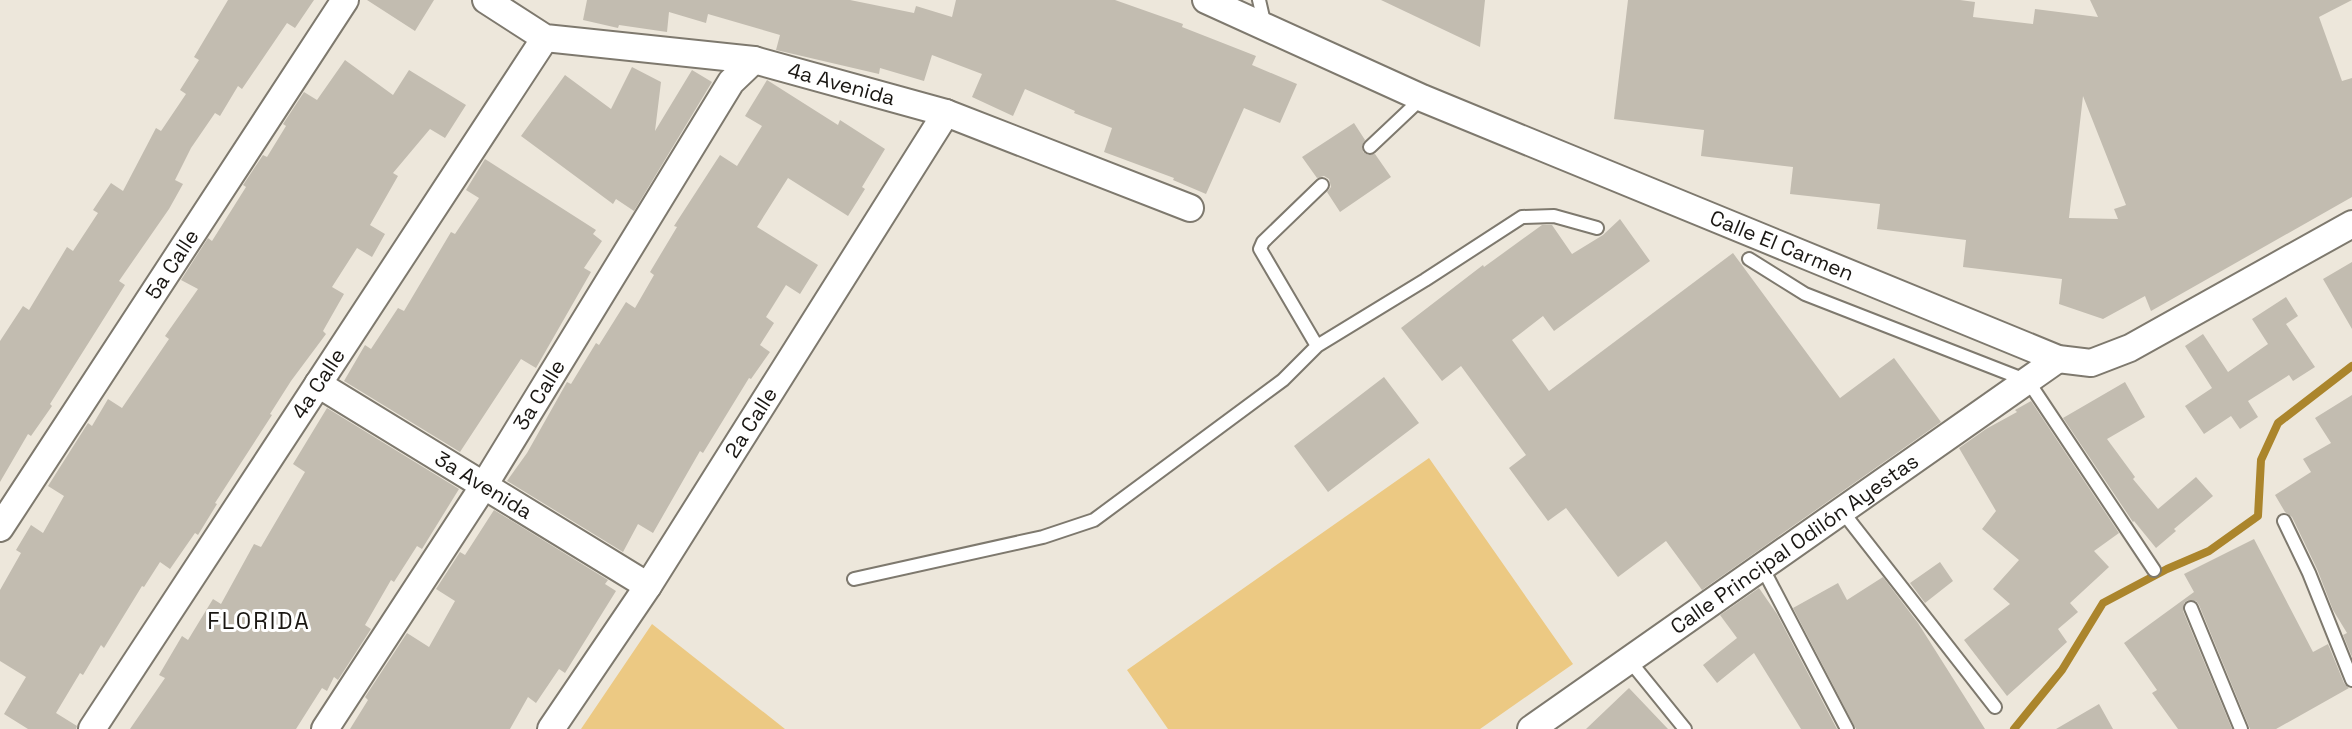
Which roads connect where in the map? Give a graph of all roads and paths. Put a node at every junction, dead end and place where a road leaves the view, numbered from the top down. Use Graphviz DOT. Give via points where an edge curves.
graph roads {
  1 [pos="345,0"];
  2 [pos="486,0"];
  3 [pos="1206,0"];
  4 [pos="1259,0"];
  5 [pos="1265,27"];
  6 [pos="545,38"];
  7 [pos="754,60"];
  8 [pos="1422,98"];
  9 [pos="946,113"];
  10 [pos="1370,147"];
  11 [pos="1322,185"];
  12 [pos="1190,208"];
  13 [pos="2352,224"];
  14 [pos="1597,228"];
  15 [pos="1749,259"];
  16 [pos="1317,346"];
  17 [pos="2058,359"];
  18 [pos="2028,380"];
  19 [pos="318,384"];
  20 [pos="484,487"];
  21 [pos="1842,511"];
  22 [pos="2284,521"];
  23 [pos="0,528"];
  24 [pos="1762,567"];
  25 [pos="2154,570"];
  26 [pos="854,579"];
  27 [pos="648,586"];
  28 [pos="2192,608"];
  29 [pos="1629,660"];
  30 [pos="2352,680"];
  31 [pos="1995,707"];
  32 [pos="92,729"];
  33 [pos="325,729"];
  34 [pos="551,729"];
  35 [pos="1531,729"];
  36 [pos="1685,729"];
  37 [pos="1847,729"];
  38 [pos="2241,729"];
  1 -- 23 [label="street, 5a Calle"];
  2 -- 6 [label="street, 4a Avenida"];
  3 -- 5 [label="street, Calle El Carmen"];
  4 -- 5 [label="lane"];
  5 -- 8 [label="street, Calle El Carmen"];
  6 -- 7 [label="street, 4a Avenida"];
  6 -- 19 [label="street, 4a Calle"];
  7 -- 9 [label="street, 4a Avenida"];
  7 -- 20 [label="street, 3a Calle" via="731,82"];
  8 -- 10 [label="lane"];
  8 -- 17 [label="street, Calle El Carmen"];
  9 -- 12 [label="street, 4a Avenida"];
  9 -- 27 [label="street, 2a Calle"];
  11 -- 16 [label="lane" via="1260,249"];
  13 -- 17 [label="street, Calle El Carmen" via="2130,348 2091,363"];
  14 -- 16 [label="lane" via="1554,216 1522,217"];
  15 -- 18 [label="lane" via="1805,294"];
  16 -- 26 [label="lane" via="1283,380 1094,520 1043,537"];
  17 -- 18 [label="street, Calle Principal Odilón Ayestas"];
  18 -- 21 [label="street, Calle Principal Odilón Ayestas"];
  18 -- 25 [label="lane"];
  19 -- 20 [label="street, 3a Avenida"];
  19 -- 32 [label="street, 4a Calle"];
  20 -- 27 [label="street, 3a Avenida"];
  20 -- 33 [label="street, 3a Calle"];
  21 -- 24 [label="street, Calle Principal Odilón Ayestas"];
  21 -- 31 [label="lane"];
  22 -- 30 [label="lane"];
  24 -- 29 [label="street, Calle Principal Odilón Ayestas"];
  24 -- 37 [label="lane"];
  27 -- 34 [label="street, 2a Calle"];
  28 -- 38 [label="lane"];
  29 -- 35 [label="street, Calle Principal Odilón Ayestas"];
  29 -- 36 [label="lane"];
}
